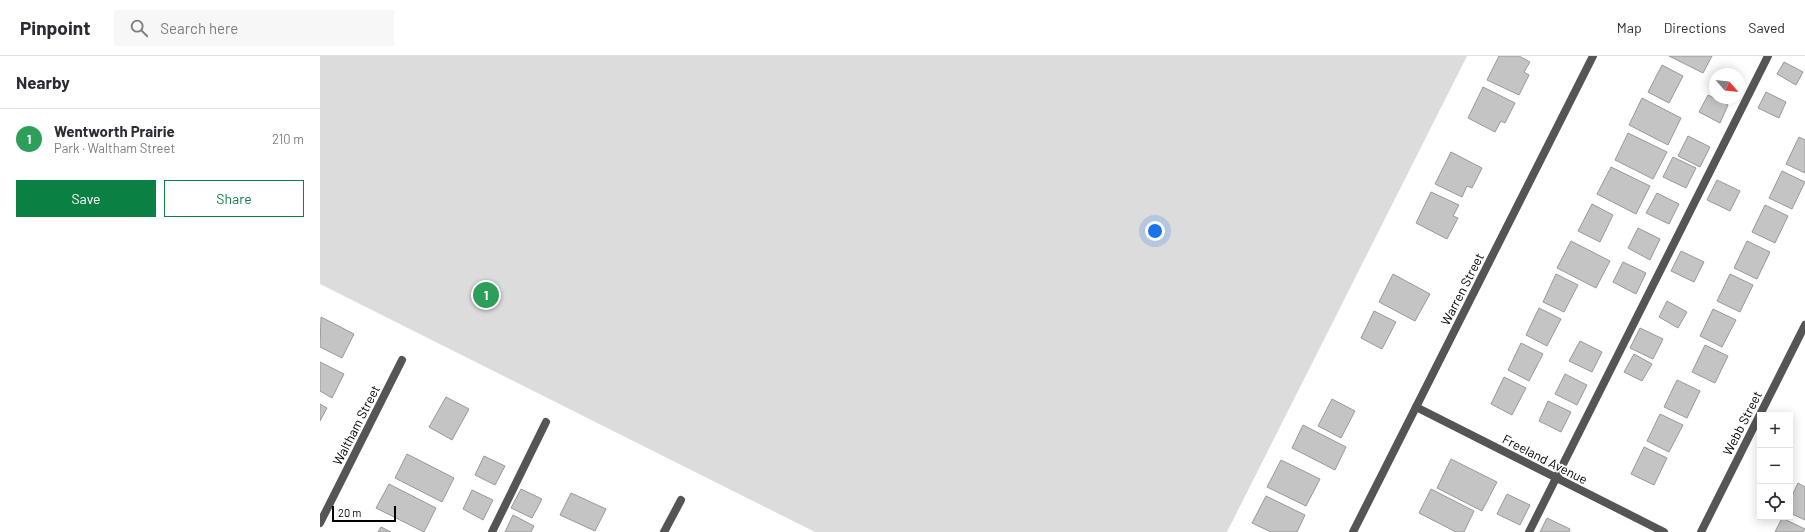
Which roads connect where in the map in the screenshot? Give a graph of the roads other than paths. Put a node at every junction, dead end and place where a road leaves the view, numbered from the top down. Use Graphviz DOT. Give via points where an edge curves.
graph roads {
  1 [pos="1593,56"];
  2 [pos="1768,56"];
  3 [pos="1805,325"];
  4 [pos="402,360"];
  5 [pos="1416,407"];
  6 [pos="546,422"];
  7 [pos="1556,478"];
  8 [pos="681,500"];
  9 [pos="320,523"];
  10 [pos="492,532"];
  11 [pos="664,532"];
  12 [pos="1353,532"];
  13 [pos="1529,532"];
  14 [pos="1664,532"];
  15 [pos="1701,532"];
  1 -- 5 [label="street, Warren Street"];
  2 -- 7 [label="street"];
  3 -- 15 [label="street, Webb Street"];
  4 -- 9 [label="street, Waltham Street"];
  5 -- 7 [label="street, Freeland Avenue"];
  5 -- 12 [label="street, Warren Street"];
  6 -- 10 [label="street"];
  7 -- 13 [label="street"];
  7 -- 14 [label="street, Freeland Avenue"];
  8 -- 11 [label="street"];
}
